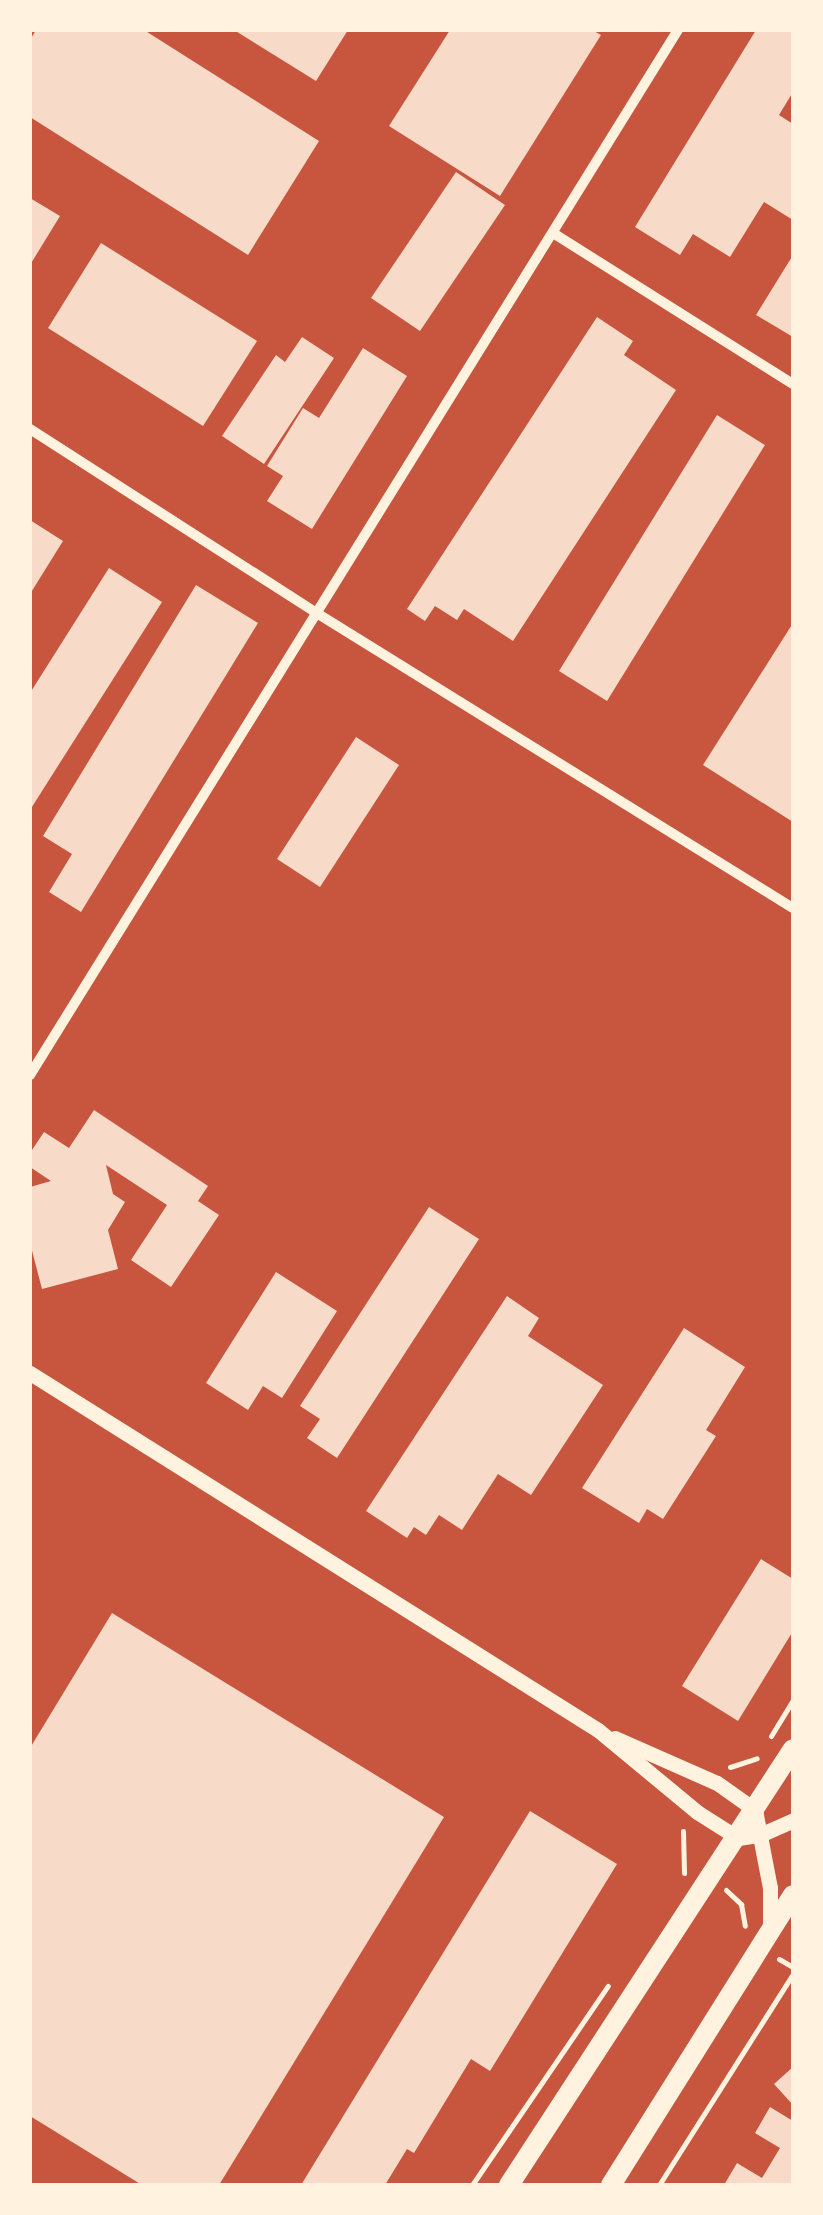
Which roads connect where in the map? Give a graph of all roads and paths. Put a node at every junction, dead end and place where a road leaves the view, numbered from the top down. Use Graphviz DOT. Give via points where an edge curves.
graph roads {
  1 [pos="678,30"];
  2 [pos="553,233"];
  3 [pos="793,384"];
  4 [pos="30,429"];
  5 [pos="315,612"];
  6 [pos="793,908"];
  7 [pos="30,1075"];
  8 [pos="30,1373"];
  9 [pos="793,1700"];
  10 [pos="598,1730"];
  11 [pos="793,1750"];
  12 [pos="728,1768"];
  13 [pos="755,1810"];
  14 [pos="793,1820"];
  15 [pos="683,1832"];
  16 [pos="760,1835"];
  17 [pos="738,1838"];
  18 [pos="710,1880"];
  19 [pos="793,1896"];
  20 [pos="793,1924"];
  21 [pos="765,1939"];
  22 [pos="793,1971"];
  23 [pos="617,1972"];
  24 [pos="472,2185"];
  25 [pos="508,2185"];
  26 [pos="611,2185"];
  27 [pos="659,2185"];
  1 -- 2 [label="street"];
  2 -- 3 [label="street"];
  2 -- 5 [label="street"];
  4 -- 5 [label="street"];
  5 -- 6 [label="street"];
  5 -- 7 [label="street"];
  8 -- 10 [label="street"];
  9 -- 12 [label="path" via="756,1760"];
  10 -- 13 [label="street" via="717,1783"];
  10 -- 17 [label="street"];
  11 -- 13 [label="highway"];
  13 -- 16 [label="street"];
  13 -- 17 [label="highway"];
  14 -- 16 [label="street"];
  15 -- 18 [label="path" via="684,1870"];
  16 -- 17 [label="street"];
  16 -- 21 [label="street" via="770,1888"];
  17 -- 18 [label="highway"];
  18 -- 21 [label="path" via="741,1904 747,1941"];
  18 -- 25 [label="highway"];
  19 -- 21 [label="highway"];
  20 -- 21 [label="street"];
  21 -- 22 [label="path"];
  21 -- 26 [label="highway"];
  22 -- 27 [label="path"];
  23 -- 24 [label="path"];
}
